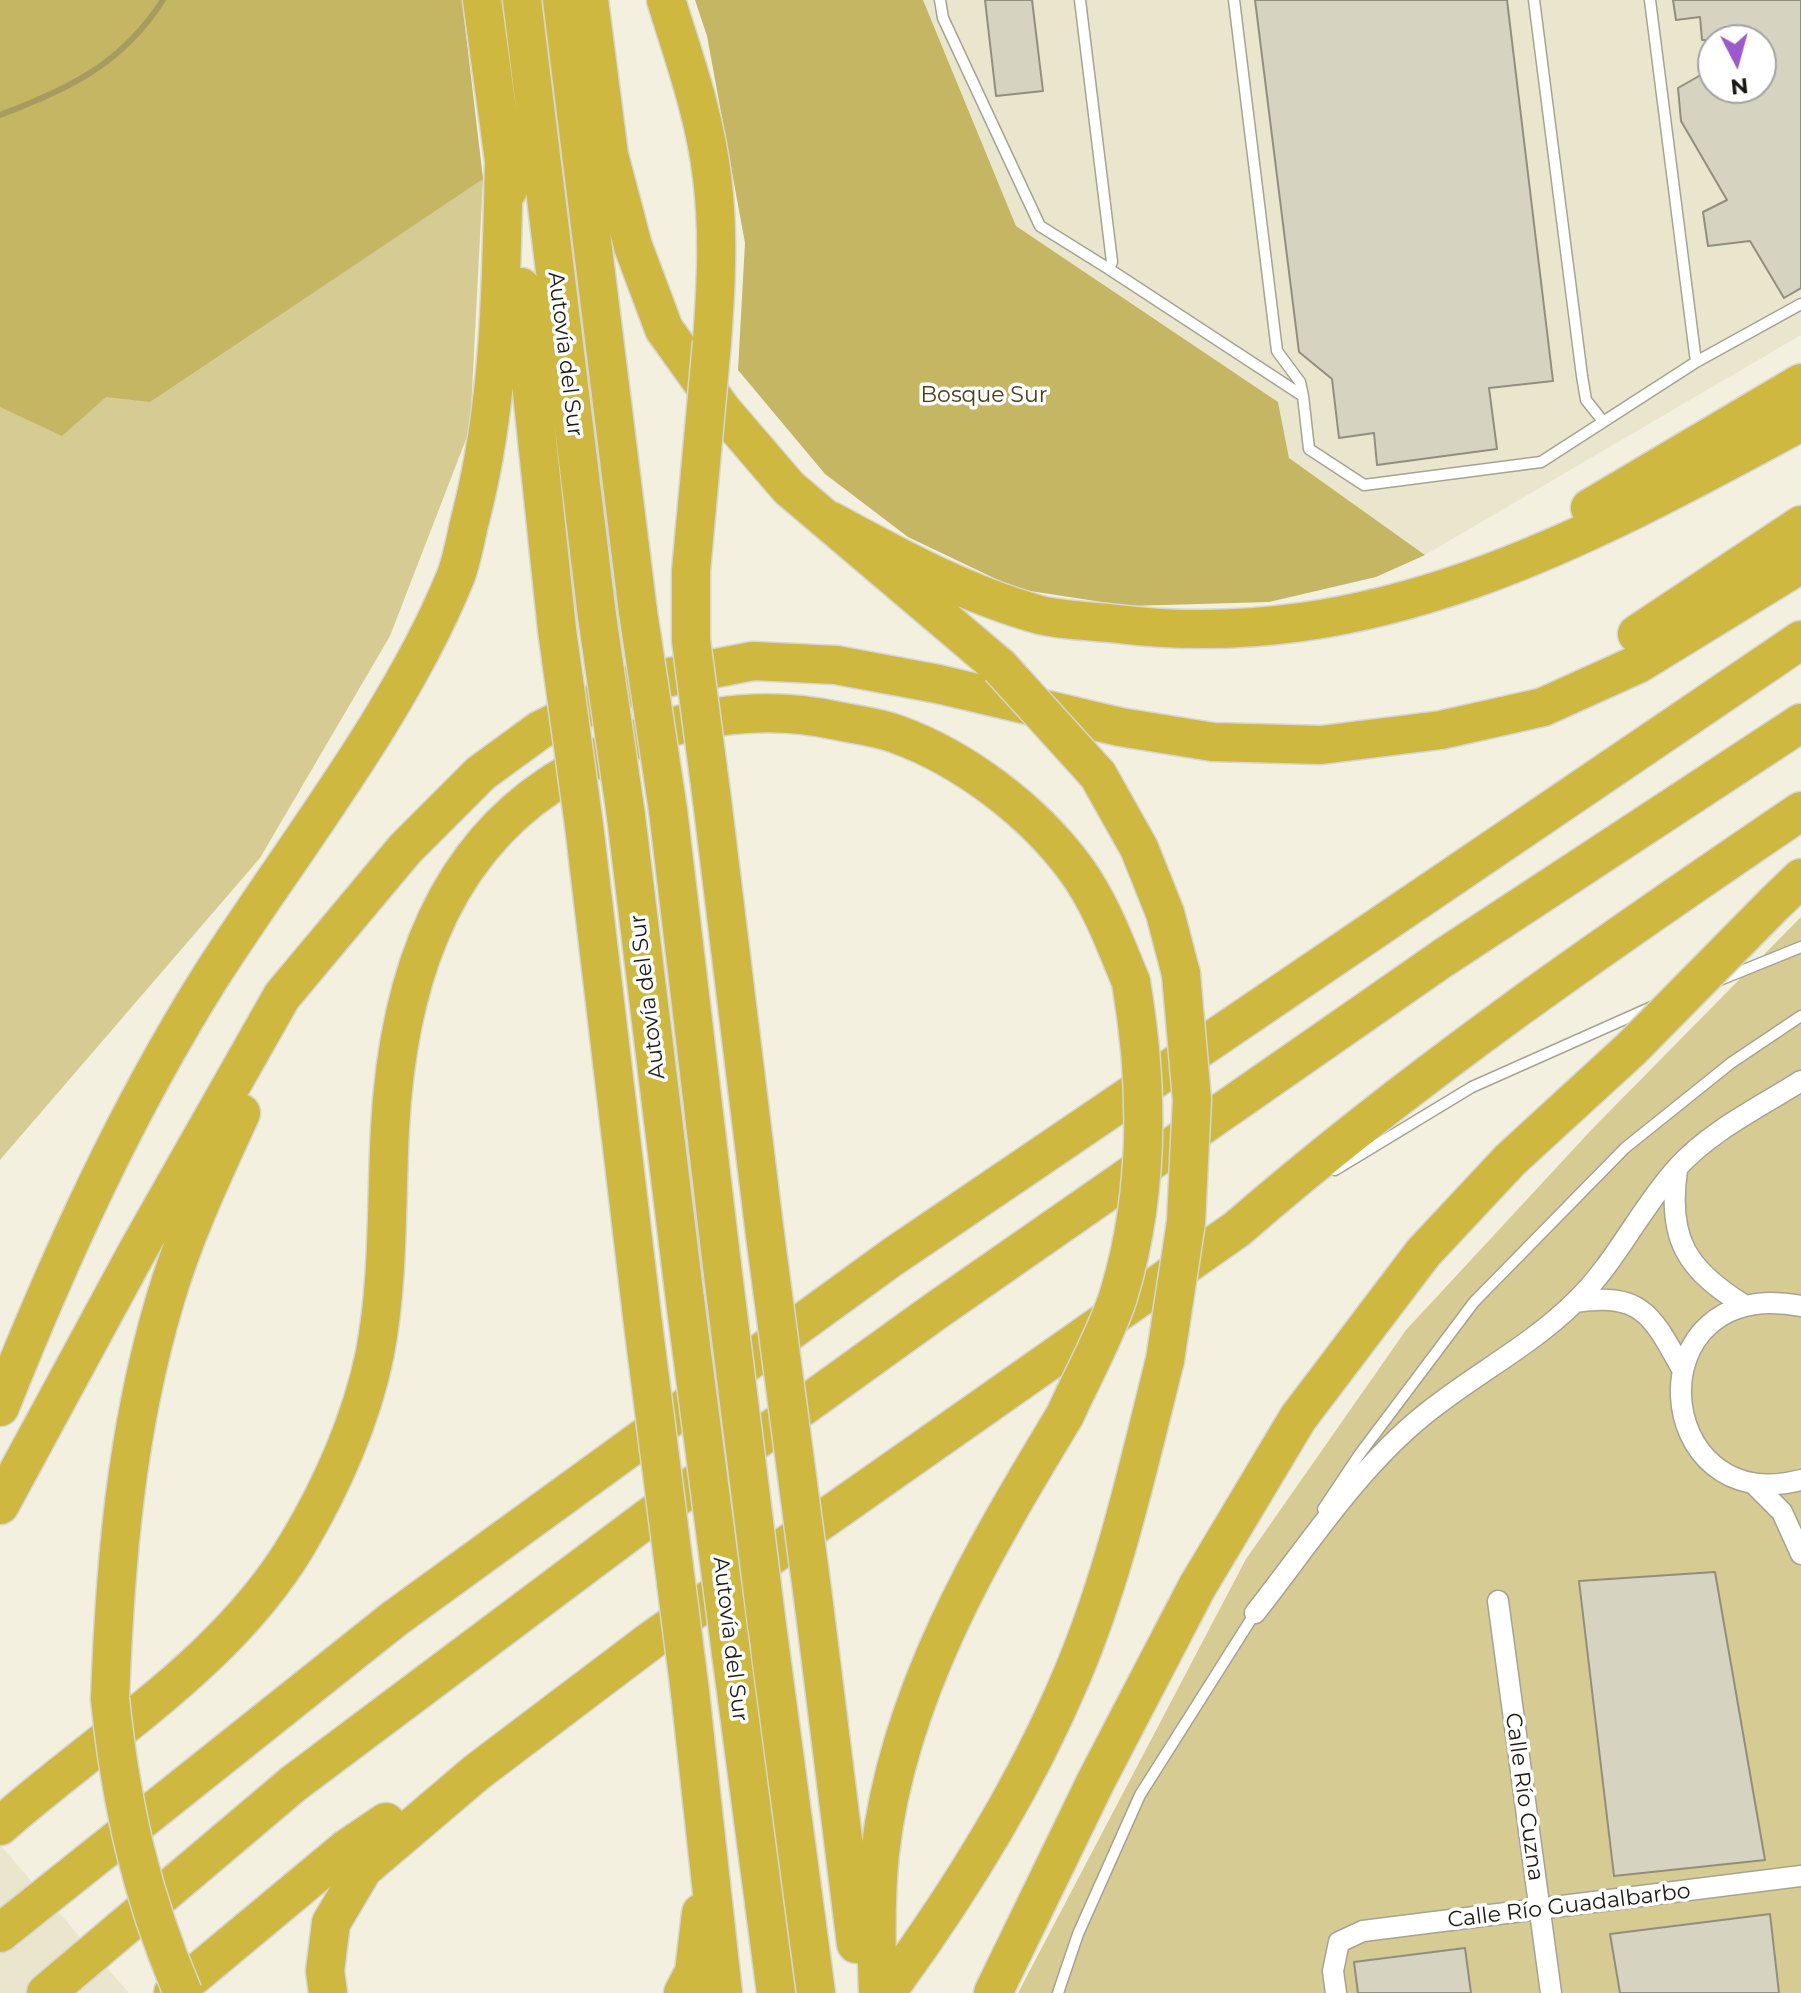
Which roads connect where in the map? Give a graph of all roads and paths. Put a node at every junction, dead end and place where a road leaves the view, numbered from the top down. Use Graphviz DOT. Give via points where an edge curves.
graph roads {
  1 [pos="482,0"];
  2 [pos="522,0"];
  3 [pos="562,0"];
  4 [pos="589,0"];
  5 [pos="666,0"];
  6 [pos="940,0"];
  7 [pos="1080,0"];
  8 [pos="1234,0"];
  9 [pos="1534,0"];
  10 [pos="1650,0"];
  11 [pos="504,164"];
  12 [pos="1109,269"];
  13 [pos="1801,304"];
  14 [pos="1696,362"];
  15 [pos="1801,383"];
  16 [pos="1303,396"];
  17 [pos="1602,420"];
  18 [pos="1801,422"];
  19 [pos="831,521"];
  20 [pos="1801,525"];
  21 [pos="1801,564"];
  22 [pos="1312,622"];
  23 [pos="1801,640"];
  24 [pos="1801,723"];
  25 [pos="1441,730"];
  26 [pos="1801,811"];
  27 [pos="405,849"];
  28 [pos="1788,891"];
  29 [pos="1801,947"];
  30 [pos="1801,1016"];
  31 [pos="1801,1081"];
  32 [pos="1678,1167"];
  33 [pos="1329,1174"];
  34 [pos="1303,1190"];
  35 [pos="1237,1229"];
  36 [pos="1575,1302"];
  37 [pos="1744,1305"];
  38 [pos="1801,1306"];
  39 [pos="1682,1369"];
  40 [pos="0,1407"];
  41 [pos="1801,1480"];
  42 [pos="1753,1483"];
  43 [pos="0,1505"];
  44 [pos="1801,1554"];
  45 [pos="1498,1601"];
  46 [pos="1255,1613"];
  47 [pos="653,1639"];
  48 [pos="702,1794"];
  49 [pos="0,1826"];
  50 [pos="1801,1876"];
  51 [pos="1540,1911"];
  52 [pos="0,1933"];
  53 [pos="46,1993"];
  54 [pos="173,1993"];
  55 [pos="183,1993"];
  56 [pos="328,1993"];
  57 [pos="683,1993"];
  58 [pos="723,1993"];
  59 [pos="776,1993"];
  60 [pos="816,1993"];
  61 [pos="862,1993"];
  62 [pos="878,1993"];
  63 [pos="886,1993"];
  64 [pos="993,1993"];
  65 [pos="1058,1993"];
  66 [pos="1336,1993"];
  67 [pos="1551,1993"];
  1 -- 11 [label="highway"];
  2 -- 59 [label="highway, Autovía del Sur, bridge"];
  3 -- 60 [label="highway, Autovía del Sur, bridge"];
  4 -- 19 [label="highway" via="609,155 633,246 664,329 722,410 789,488"];
  5 -- 61 [label="highway, bridge" via="696,93 717,236 691,571 691,640"];
  6 -- 12 [label="lane" via="943,18 1040,226"];
  7 -- 12 [label="lane"];
  8 -- 16 [label="lane" via="1277,351 1300,382"];
  9 -- 17 [label="lane" via="1582,376 1586,400"];
  10 -- 14 [label="lane"];
  11 -- 40 [label="highway" via="500,343 483,467 456,576 363,745 209,980 138,1103"];
  11 -- 48 [label="highway, bridge"];
  12 -- 16 [label="lane"];
  13 -- 14 [label="lane"];
  14 -- 17 [label="lane"];
  15 -- 22 [label="highway" via="1590,508"];
  16 -- 17 [label="lane" via="1309,449 1364,485 1541,462"];
  18 -- 22 [label="highway" via="1648,505 1494,573 1387,608"];
  19 -- 22 [label="highway" via="937,579 1043,615 1174,631"];
  19 -- 63 [label="highway, bridge" via="1000,667 1098,775 1139,848 1165,913 1181,974 1192,1100 1186,1222 1165,1360 1123,1526 1070,1680 994,1828 933,1929"];
  20 -- 25 [label="highway" via="1565,680"];
  21 -- 25 [label="highway" via="1638,664 1543,707"];
  23 -- 52 [label="highway" via="891,1258 394,1619"];
  24 -- 53 [label="highway" via="1430,967 660,1509 293,1784"];
  25 -- 27 [label="highway" via="1321,745 1213,742 836,665 753,661 634,684 540,730 481,773"];
  26 -- 35 [label="highway" via="1644,918 1324,1154"];
  27 -- 43 [label="highway" via="282,996"];
  27 -- 55 [label="highway, bridge" via="301,1006 241,1114 193,1220 142,1389 116,1561 110,1699 136,1865"];
  28 -- 64 [label="highway, bridge" via="1631,1049 1510,1160 1423,1253 1298,1418 1197,1587"];
  29 -- 33 [label="lane" via="1472,1087"];
  30 -- 46 [label="lane" via="1731,1063 1625,1148 1474,1302 1359,1455"];
  31 -- 32 [label="street" via="1723,1130"];
  32 -- 36 [label="street" via="1602,1274"];
  32 -- 37 [label="street" via="1674,1194 1686,1256 1709,1284"];
  34 -- 35 [label="lane"];
  35 -- 47 [label="highway"];
  36 -- 39 [label="street" via="1608,1297 1637,1306 1660,1330"];
  36 -- 46 [label="street" via="1533,1341 1424,1415 1371,1465"];
  37 -- 38 [label="street" via="1772,1300"];
  37 -- 39 [label="street" via="1705,1328"];
  39 -- 42 [label="street" via="1682,1418 1693,1442 1729,1475"];
  41 -- 42 [label="street"];
  42 -- 44 [label="street" via="1782,1512"];
  45 -- 51 [label="street, Calle Río Cuzna"];
  46 -- 65 [label="lane" via="1140,1795 1078,1934"];
  47 -- 54 [label="highway" via="346,1849"];
  47 -- 56 [label="highway" via="477,1772 363,1869 331,1923"];
  48 -- 57 [label="highway" via="701,1932 694,1972"];
  48 -- 58 [label="highway"];
  49 -- 62 [label="highway, bridge" via="164,1693 241,1618 298,1545 354,1428 374,1354 385,1281 390,1122 403,1013 423,942 487,840 548,786 635,738 729,713 815,716 895,734 969,770 1034,822 1074,868 1108,925 1131,982 1145,1106 1139,1213 1117,1300 1065,1415 957,1607 925,1676 903,1742 880,1851"];
  50 -- 51 [label="street, Calle Río Guadalbarbo"];
  51 -- 66 [label="street, Calle Río Guadalbarbo" via="1363,1931 1339,1942 1333,1971"];
  51 -- 67 [label="street, Calle Río Cuzna"];
}
